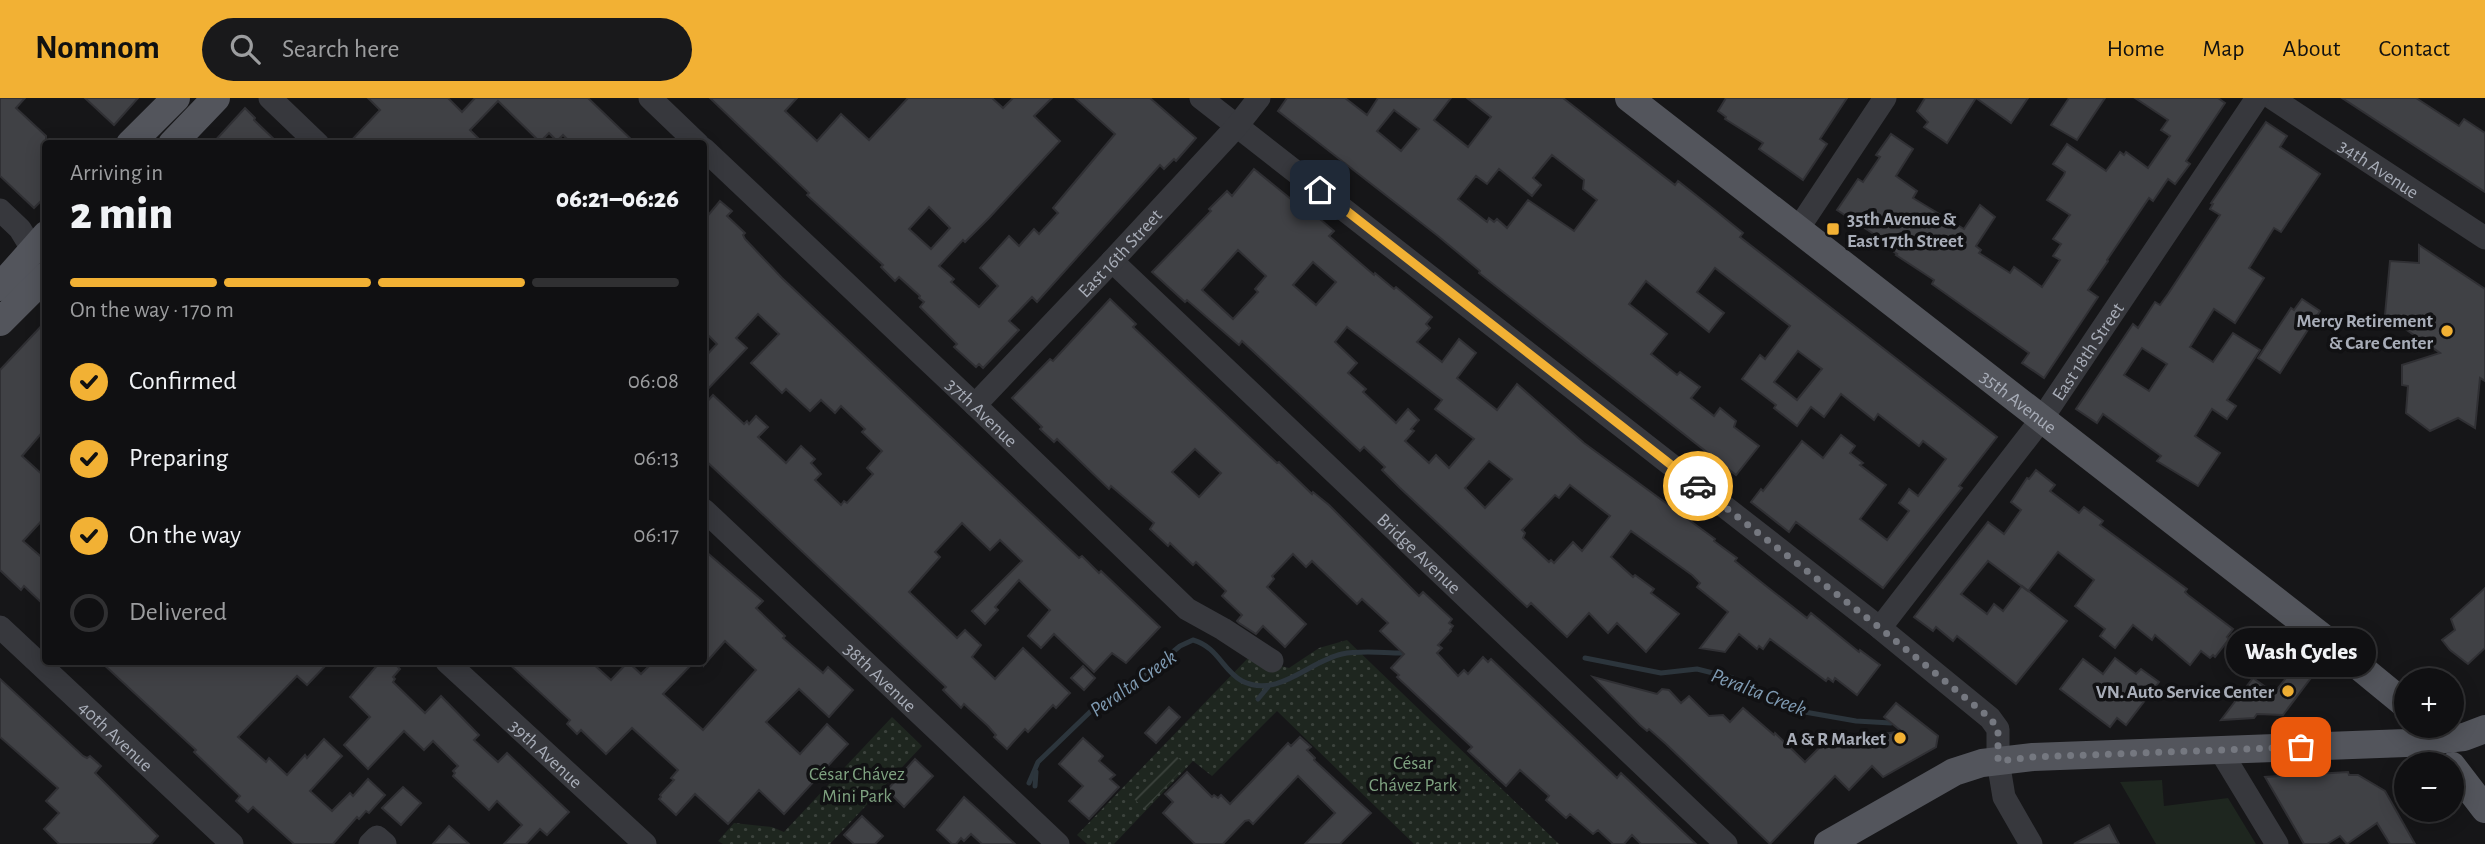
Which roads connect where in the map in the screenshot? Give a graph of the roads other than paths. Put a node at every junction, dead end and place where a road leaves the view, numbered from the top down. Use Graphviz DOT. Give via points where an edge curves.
graph roads {
  1 [pos="176,98"];
  2 [pos="216,98"];
  3 [pos="270,98"];
  4 [pos="650,98"];
  5 [pos="1201,98"];
  6 [pos="1259,98"];
  7 [pos="1629,98"];
  8 [pos="1885,98"];
  9 [pos="2258,98"];
  10 [pos="2272,98"];
  11 [pos="1237,126"];
  12 [pos="134,140"];
  13 [pos="176,140"];
  14 [pos="314,140"];
  15 [pos="694,140"];
  16 [pos="707,152"];
  17 [pos="0,210"];
  18 [pos="1798,229"];
  19 [pos="2485,238"];
  20 [pos="42,258"];
  21 [pos="1112,261"];
  22 [pos="0,287"];
  23 [pos="0,322"];
  24 [pos="975,405"];
  25 [pos="2041,420"];
  26 [pos="707,513"];
  27 [pos="0,627"];
  28 [pos="1880,628"];
  29 [pos="1272,661"];
  30 [pos="450,665"];
  31 [pos="2394,695"];
  32 [pos="2485,729"];
  33 [pos="2394,736"];
  34 [pos="2464,737"];
  35 [pos="2220,750"];
  36 [pos="1998,761"];
  37 [pos="2464,782"];
  38 [pos="2485,809"];
  39 [pos="232,844"];
  40 [pos="370,844"];
  41 [pos="385,844"];
  42 [pos="645,844"];
  43 [pos="1058,844"];
  44 [pos="1726,844"];
  45 [pos="1828,844"];
  46 [pos="2031,844"];
  47 [pos="2277,844"];
  1 -- 12 [label="main road"];
  2 -- 13 [label="main road"];
  3 -- 14 [label="street"];
  4 -- 15 [label="street"];
  5 -- 11 [label="street"];
  6 -- 11 [label="street, East 16th Street"];
  7 -- 18 [label="main road, 35th Avenue"];
  8 -- 18 [label="street"];
  9 -- 25 [label="street, East 18th Street"];
  10 -- 19 [label="street, 34th Avenue"];
  11 -- 21 [label="street, East 16th Street"];
  11 -- 28 [label="street"];
  16 -- 24 [label="street, 37th Avenue"];
  17 -- 20 [label="street"];
  18 -- 25 [label="main road, 35th Avenue"];
  20 -- 22 [label="main road"];
  20 -- 23 [label="main road"];
  21 -- 24 [label="street, East 16th Street"];
  21 -- 44 [label="street, Bridge Avenue"];
  24 -- 29 [label="street, 37th Avenue" via="1187,609"];
  25 -- 28 [label="street, East 18th Street"];
  25 -- 31 [label="main road, 35th Avenue"];
  26 -- 43 [label="street, 38th Avenue"];
  27 -- 39 [label="street, 40th Avenue"];
  28 -- 36 [label="street" via="1990,718 1998,729"];
  30 -- 42 [label="street, 39th Avenue"];
  32 -- 34 [label="main road"];
  33 -- 35 [label="main road"];
  35 -- 36 [label="main road"];
  35 -- 47 [label="street"];
  36 -- 45 [label="main road" via="1954,772"];
  36 -- 46 [label="street" via="2004,797"];
  37 -- 38 [label="main road"];
  40 -- 41 [label="street" via="377,837"];
}
